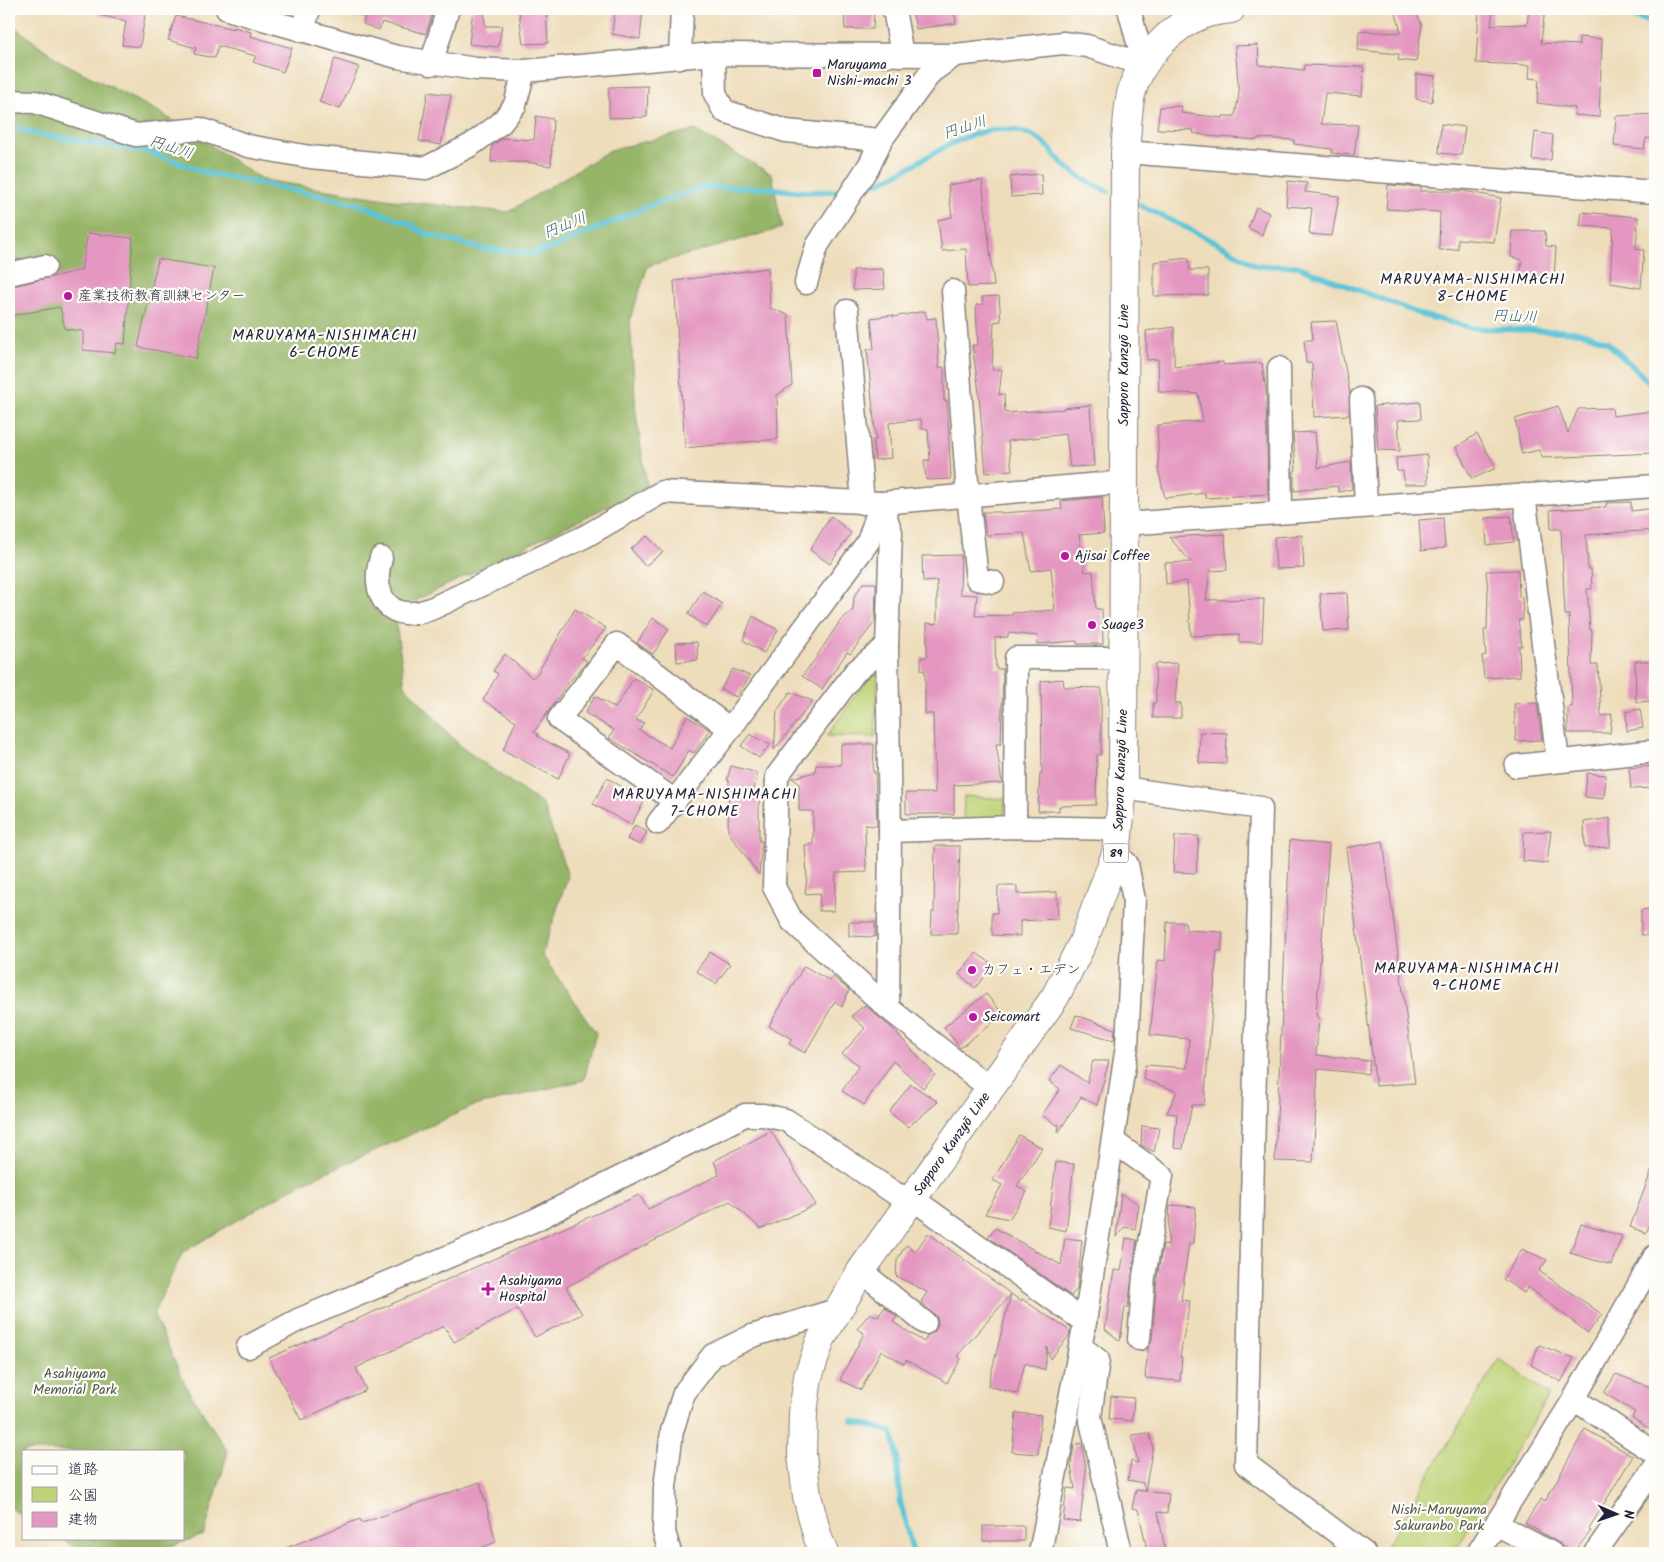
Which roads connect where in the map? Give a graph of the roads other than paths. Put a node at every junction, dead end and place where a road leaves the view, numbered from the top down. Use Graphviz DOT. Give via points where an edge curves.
graph roads {
  1 [pos="227,9"];
  2 [pos="309,9"];
  3 [pos="448,9"];
  4 [pos="682,9"];
  5 [pos="894,9"];
  6 [pos="1129,9"];
  7 [pos="1231,9"];
  8 [pos="303,31"];
  9 [pos="714,54"];
  10 [pos="955,55"];
  11 [pos="902,56"];
  12 [pos="680,57"];
  13 [pos="431,64"];
  14 [pos="1144,65"];
  15 [pos="524,71"];
  16 [pos="9,101"];
  17 [pos="881,140"];
  18 [pos="1125,152"];
  19 [pos="1655,192"];
  20 [pos="45,266"];
  21 [pos="9,274"];
  22 [pos="806,283"];
  23 [pos="953,291"];
  24 [pos="847,311"];
  25 [pos="1279,368"];
  26 [pos="1361,399"];
  27 [pos="1124,482"];
  28 [pos="1655,486"];
  29 [pos="968,495"];
  30 [pos="1524,495"];
  31 [pos="872,503"];
  32 [pos="1366,506"];
  33 [pos="1281,512"];
  34 [pos="1124,524"];
  35 [pos="381,558"];
  36 [pos="993,582"];
  37 [pos="887,646"];
  38 [pos="1124,658"];
  39 [pos="730,730"];
  40 [pos="1655,750"];
  41 [pos="1558,761"];
  42 [pos="1516,766"];
  43 [pos="1123,788"];
  44 [pos="675,801"];
  45 [pos="658,823"];
  46 [pos="1015,827"];
  47 [pos="890,831"];
  48 [pos="1118,842"];
  49 [pos="888,1008"];
  50 [pos="991,1089"];
  51 [pos="1114,1142"];
  52 [pos="913,1199"];
  53 [pos="1655,1256"];
  54 [pos="861,1271"];
  55 [pos="836,1310"];
  56 [pos="1085,1322"];
  57 [pos="925,1323"];
  58 [pos="1138,1339"];
  59 [pos="1080,1346"];
  60 [pos="248,1347"];
  61 [pos="1574,1399"];
  62 [pos="1655,1453"];
  63 [pos="1655,1467"];
  64 [pos="1496,1524"];
  65 [pos="670,1553"];
  66 [pos="824,1553"];
  67 [pos="1040,1553"];
  68 [pos="1121,1553"];
  69 [pos="1364,1553"];
  70 [pos="1478,1553"];
  71 [pos="1551,1553"];
  72 [pos="1595,1553"];
  1 -- 8 [label="street"];
  2 -- 8 [label="street"];
  3 -- 13 [label="street"];
  4 -- 12 [label="street"];
  5 -- 11 [label="street"];
  6 -- 14 [label="street"];
  7 -- 14 [label="main road, Sapporo Kanzyō Line / 89" via="1205,14 1183,25"];
  8 -- 13 [label="street"];
  9 -- 11 [label="street"];
  9 -- 12 [label="street"];
  9 -- 17 [label="street" via="715,94 724,111 786,131"];
  10 -- 11 [label="street"];
  10 -- 14 [label="street" via="1063,43 1087,46"];
  10 -- 17 [label="street" via="931,72"];
  12 -- 15 [label="street"];
  13 -- 15 [label="street"];
  14 -- 18 [label="main road, Sapporo Kanzyō Line / 89" via="1131,95"];
  15 -- 16 [label="street" via="515,105 501,122 471,145 426,168 318,158 248,146 200,129 136,135 35,102"];
  17 -- 22 [label="street" via="870,164 817,246"];
  18 -- 19 [label="street"];
  18 -- 27 [label="main road, Sapporo Kanzyō Line / 89"];
  20 -- 21 [label="street"];
  23 -- 29 [label="street"];
  24 -- 31 [label="street"];
  25 -- 33 [label="street"];
  26 -- 32 [label="street"];
  27 -- 29 [label="street"];
  27 -- 34 [label="main road, Sapporo Kanzyō Line / 89"];
  28 -- 30 [label="street"];
  29 -- 31 [label="street"];
  29 -- 36 [label="street" via="977,579"];
  30 -- 32 [label="street"];
  30 -- 41 [label="street"];
  31 -- 35 [label="street" via="662,492 584,537 433,608 413,613 396,610 383,601 377,573"];
  31 -- 37 [label="street" via="891,532"];
  31 -- 39 [label="street" via="868,542"];
  32 -- 33 [label="street"];
  33 -- 34 [label="street"];
  34 -- 38 [label="main road, Sapporo Kanzyō Line / 89"];
  37 -- 47 [label="street"];
  37 -- 49 [label="street" via="855,672 777,776 774,887 792,920"];
  38 -- 43 [label="main road, Sapporo Kanzyō Line / 89"];
  38 -- 46 [label="street" via="1016,658"];
  39 -- 44 [label="street"];
  39 -- 44 [label="street" via="617,644 559,719"];
  40 -- 41 [label="street"];
  41 -- 42 [label="street"];
  43 -- 48 [label="main road, Sapporo Kanzyō Line / 89"];
  43 -- 69 [label="street" via="1260,808 1246,1464"];
  44 -- 45 [label="street"];
  46 -- 47 [label="street"];
  46 -- 48 [label="street"];
  47 -- 49 [label="street"];
  48 -- 50 [label="main road, Sapporo Kanzyō Line / 89" via="1083,942 1055,997"];
  48 -- 51 [label="street" via="1127,864 1134,900 1128,1046"];
  49 -- 50 [label="street"];
  50 -- 52 [label="main road, Sapporo Kanzyō Line / 89"];
  51 -- 56 [label="street"];
  51 -- 58 [label="street" via="1162,1176 1144,1276"];
  52 -- 54 [label="main road, Sapporo Kanzyō Line / 89"];
  52 -- 56 [label="street"];
  52 -- 60 [label="street" via="896,1194 786,1120 745,1114 535,1220 298,1320"];
  53 -- 61 [label="street"];
  54 -- 55 [label="main road, Sapporo Kanzyō Line / 89"];
  54 -- 57 [label="street"];
  55 -- 65 [label="street" via="752,1336 713,1355 684,1393 672,1431 665,1487 664,1532"];
  55 -- 66 [label="main road, Sapporo Kanzyō Line / 89" via="808,1376 803,1414 802,1455 807,1496"];
  56 -- 59 [label="street"];
  59 -- 67 [label="street"];
  59 -- 68 [label="street" via="1098,1360 1090,1418"];
  61 -- 62 [label="street"];
  61 -- 64 [label="street"];
  63 -- 72 [label="street"];
  64 -- 70 [label="street"];
  64 -- 71 [label="street"];
}
